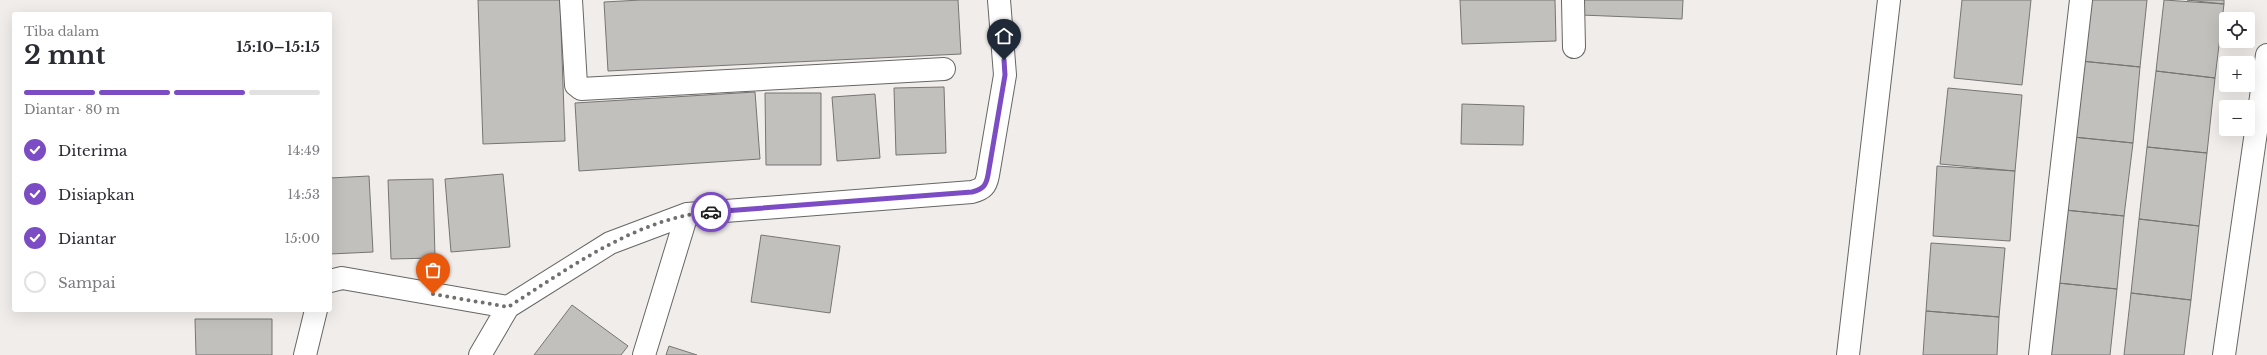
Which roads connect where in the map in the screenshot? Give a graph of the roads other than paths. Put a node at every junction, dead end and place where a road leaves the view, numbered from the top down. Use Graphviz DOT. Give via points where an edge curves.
graph roads {
  1 [pos="571,0"];
  2 [pos="999,0"];
  3 [pos="1572,0"];
  4 [pos="1889,0"];
  5 [pos="2081,0"];
  6 [pos="1574,47"];
  7 [pos="2267,55"];
  8 [pos="944,69"];
  9 [pos="687,214"];
  10 [pos="332,280"];
  11 [pos="508,307"];
  12 [pos="316,312"];
  13 [pos="305,355"];
  14 [pos="480,355"];
  15 [pos="644,355"];
  16 [pos="1848,355"];
  17 [pos="2040,355"];
  18 [pos="2224,355"];
  1 -- 8 [label="street" via="574,72 576,85 581,89"];
  2 -- 9 [label="street" via="1005,75 986,185 981,189 972,192"];
  3 -- 6 [label="street"];
  4 -- 16 [label="street"];
  5 -- 17 [label="street"];
  7 -- 18 [label="street"];
  9 -- 11 [label="street" via="610,243"];
  9 -- 15 [label="street"];
  10 -- 11 [label="street" via="342,278"];
  11 -- 14 [label="street"];
  12 -- 13 [label="street"];
}
